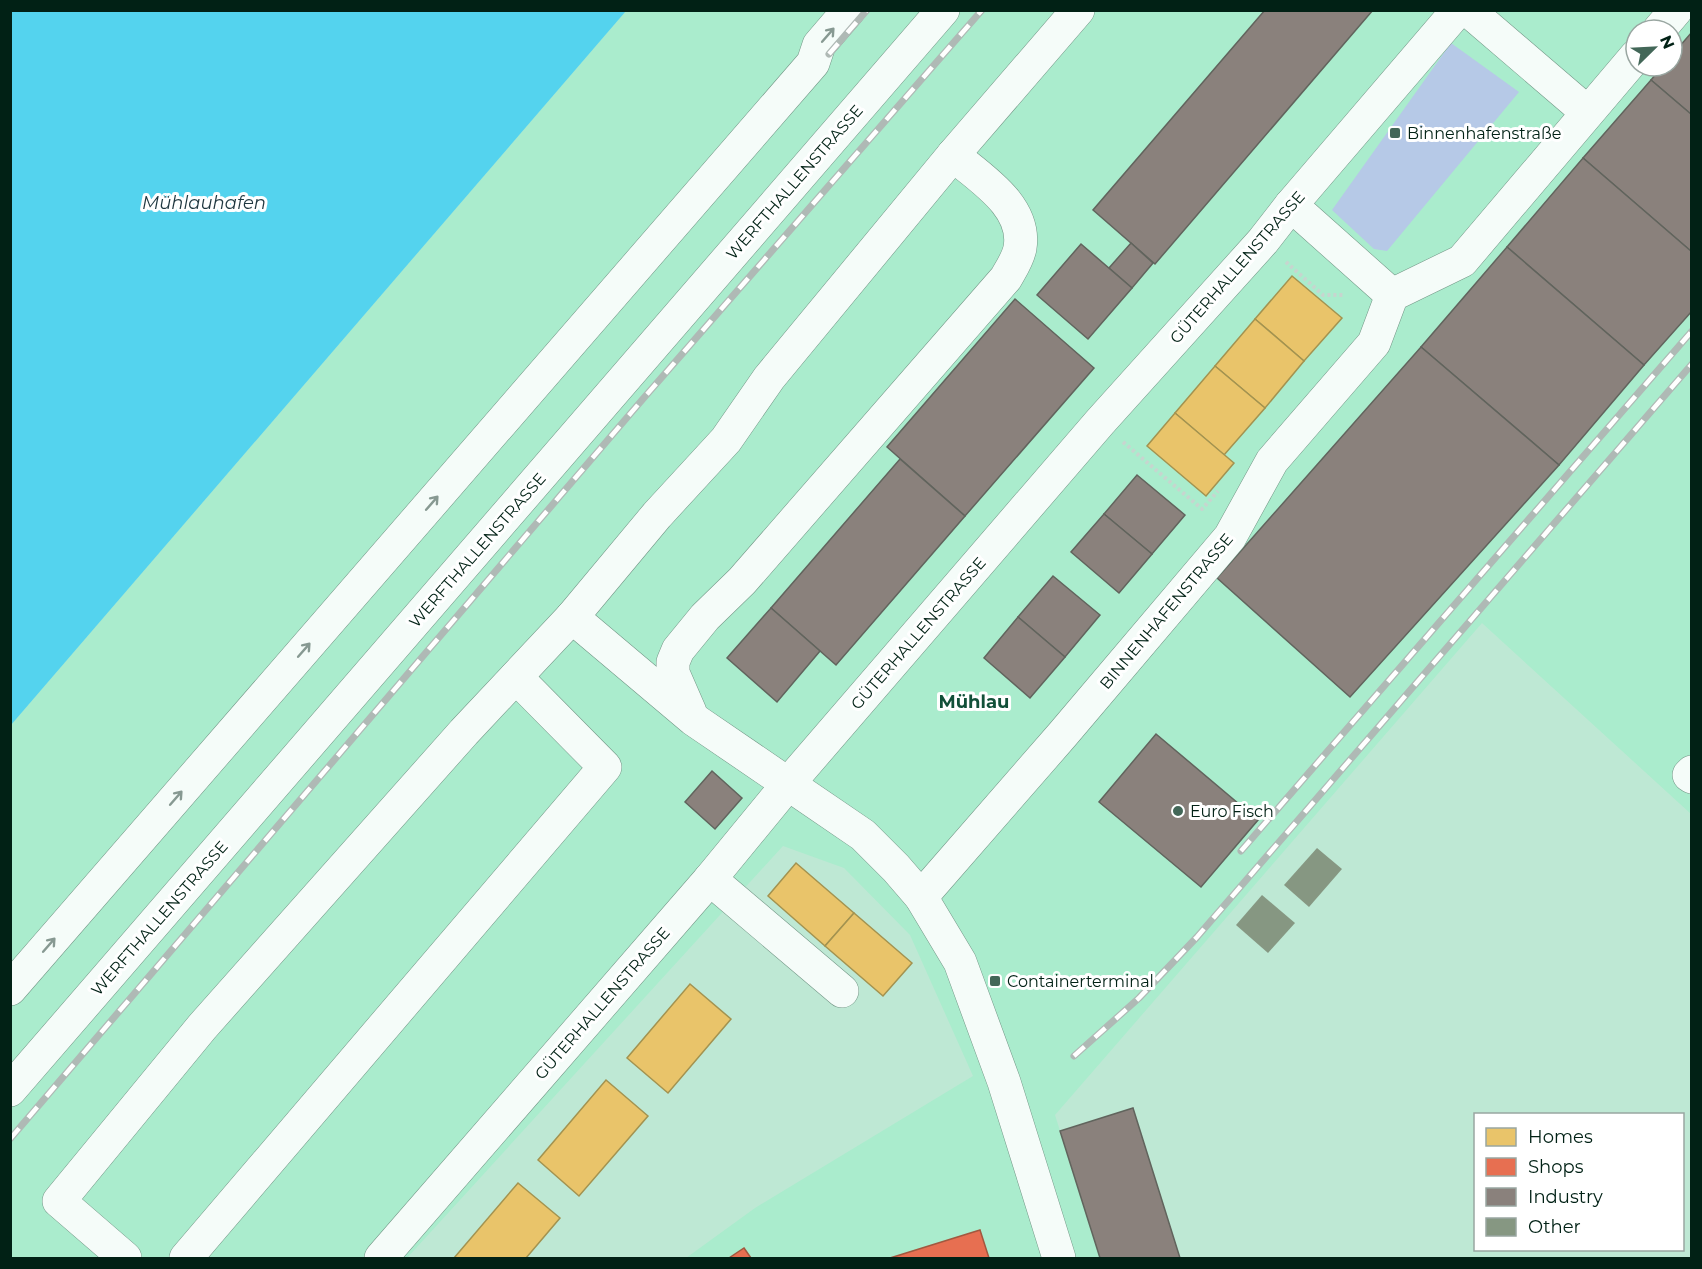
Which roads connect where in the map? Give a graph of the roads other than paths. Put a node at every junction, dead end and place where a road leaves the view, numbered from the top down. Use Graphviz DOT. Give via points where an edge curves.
graph roads {
  1 [pos="849,10"];
  2 [pos="943,10"];
  3 [pos="1078,10"];
  4 [pos="1458,10"];
  5 [pos="1468,10"];
  6 [pos="1624,70"];
  7 [pos="1587,112"];
  8 [pos="952,155"];
  9 [pos="1291,205"];
  10 [pos="1392,295"];
  11 [pos="572,617"];
  12 [pos="516,677"];
  13 [pos="693,719"];
  14 [pos="1692,772"];
  15 [pos="1692,777"];
  16 [pos="788,784"];
  17 [pos="710,879"];
  18 [pos="921,897"];
  19 [pos="10,989"];
  20 [pos="842,991"];
  21 [pos="10,1090"];
  22 [pos="125,1258"];
  23 [pos="186,1258"];
  24 [pos="381,1258"];
  25 [pos="1059,1258"];
  19 -- 1 [label="street, one-way" via="813,63 819,45"];
  2 -- 21 [label="street, WERFTHALLENSTRASSE"];
  3 -- 8 [label="street"];
  4 -- 9 [label="street, GÜTERHALLENSTRASSE"];
  5 -- 7 [label="street"];
  6 -- 7 [label="street"];
  7 -- 10 [label="street" via="1462,261"];
  8 -- 11 [label="street" via="769,378 726,440"];
  8 -- 13 [label="street" via="1000,194 1010,208 1019,230 1020,248 1015,262 1006,278 678,650 673,673"];
  9 -- 10 [label="street"];
  9 -- 16 [label="street, GÜTERHALLENSTRASSE"];
  10 -- 18 [label="street, BINNENHAFENSTRASSE" via="1374,343 1272,460 1230,537"];
  11 -- 12 [label="street"];
  11 -- 13 [label="street"];
  12 -- 22 [label="street" via="202,1027 59,1201"];
  12 -- 23 [label="street" via="605,767"];
  13 -- 16 [label="street"];
  14 -- 15 [label="street"];
  16 -- 17 [label="street, GÜTERHALLENSTRASSE"];
  16 -- 18 [label="street" via="863,835"];
  17 -- 20 [label="street"];
  17 -- 24 [label="street, GÜTERHALLENSTRASSE"];
  18 -- 25 [label="street" via="960,962 1004,1082"];
}
